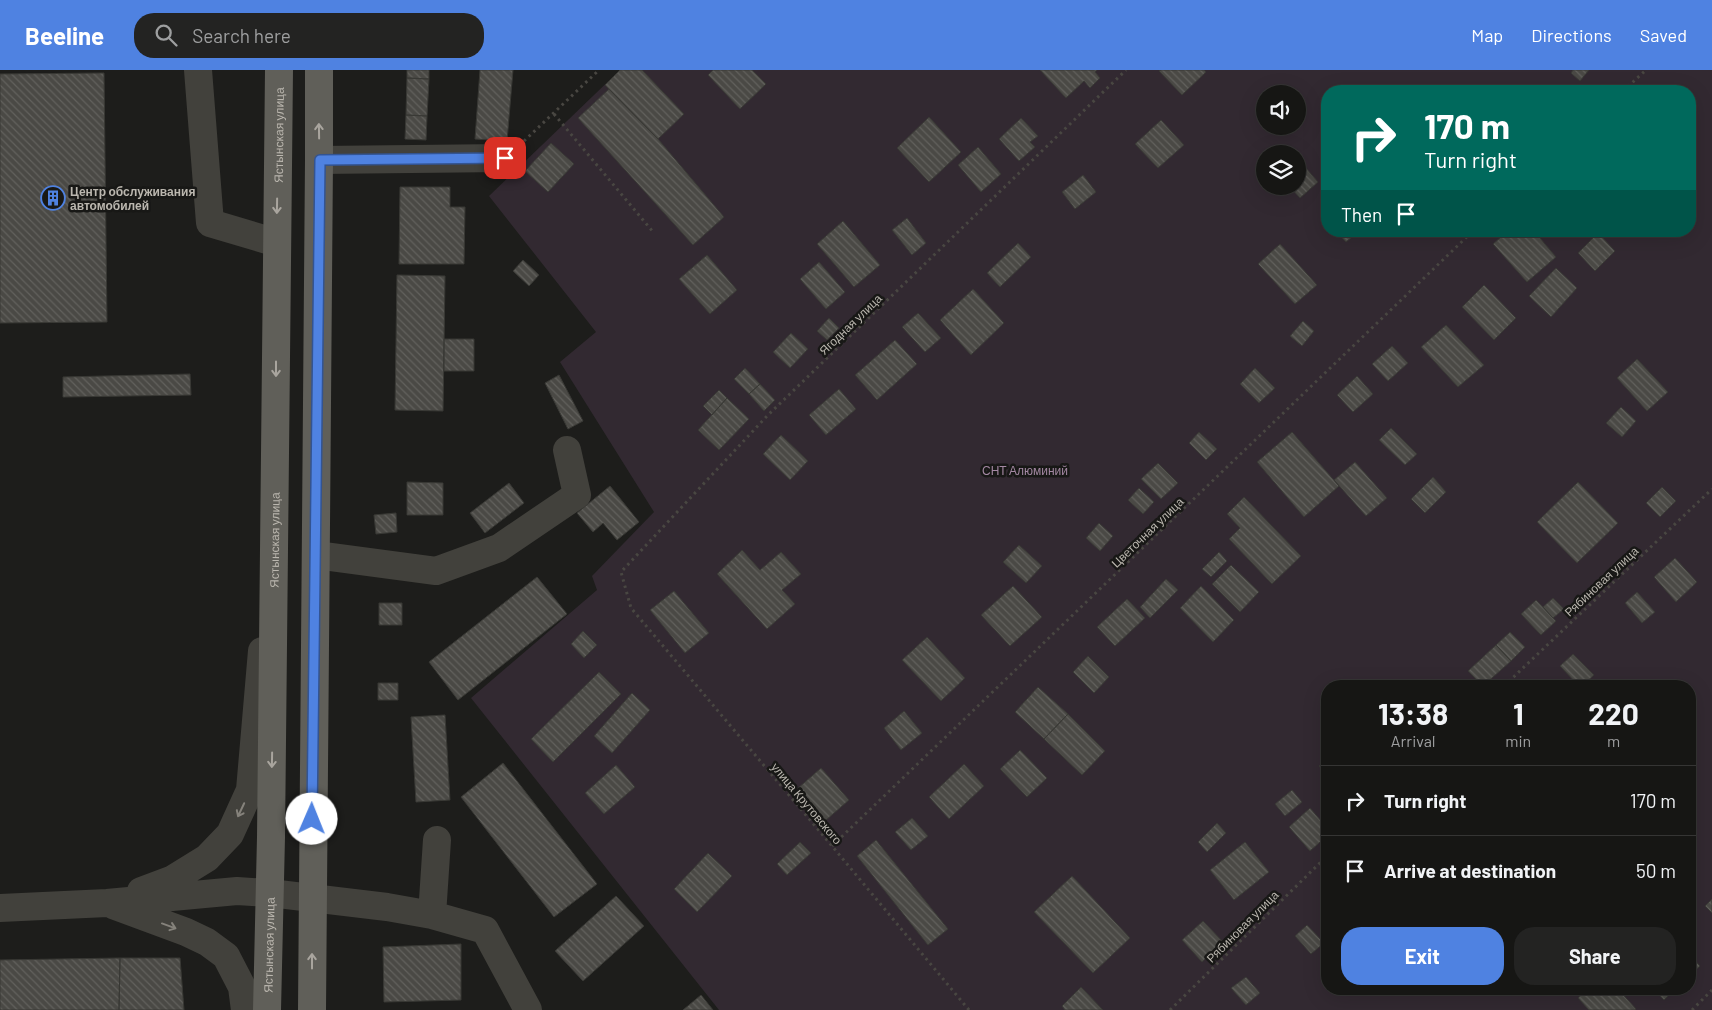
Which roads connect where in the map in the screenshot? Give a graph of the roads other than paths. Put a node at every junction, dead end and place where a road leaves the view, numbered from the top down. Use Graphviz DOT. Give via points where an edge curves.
graph roads {
  1 [pos="198,70"];
  2 [pos="279,70"];
  3 [pos="318,70"];
  4 [pos="505,158"];
  5 [pos="320,160"];
  6 [pos="277,243"];
  7 [pos="567,450"];
  8 [pos="274,501"];
  9 [pos="316,555"];
  10 [pos="437,840"];
  11 [pos="270,893"];
  12 [pos="313,898"];
  13 [pos="107,903"];
  14 [pos="0,908"];
  15 [pos="432,915"];
  16 [pos="245,1010"];
  17 [pos="267,1010"];
  18 [pos="312,1010"];
  19 [pos="528,1010"];
  1 -- 6 [label="lane" via="210,223"];
  2 -- 6 [label="main road, Ястынская улица, one-way"];
  5 -- 3 [label="main road, one-way"];
  4 -- 5 [label="lane"];
  5 -- 9 [label="main road"];
  6 -- 8 [label="main road, Ястынская улица, one-way"];
  7 -- 9 [label="lane" via="577,495 499,548 436,571"];
  8 -- 11 [label="main road, Ястынская улица, one-way"];
  8 -- 13 [label="lane, one-way" via="250,790 230,834 207,858 173,879"];
  9 -- 12 [label="main road"];
  10 -- 15 [label="lane"];
  11 -- 12 [label="lane"];
  11 -- 13 [label="lane" via="237,891"];
  11 -- 17 [label="main road, Ястынская улица"];
  12 -- 15 [label="lane"];
  18 -- 12 [label="main road, one-way"];
  13 -- 14 [label="lane"];
  13 -- 16 [label="lane, one-way" via="186,932 226,956 242,987"];
  15 -- 19 [label="lane" via="485,930"];
}
